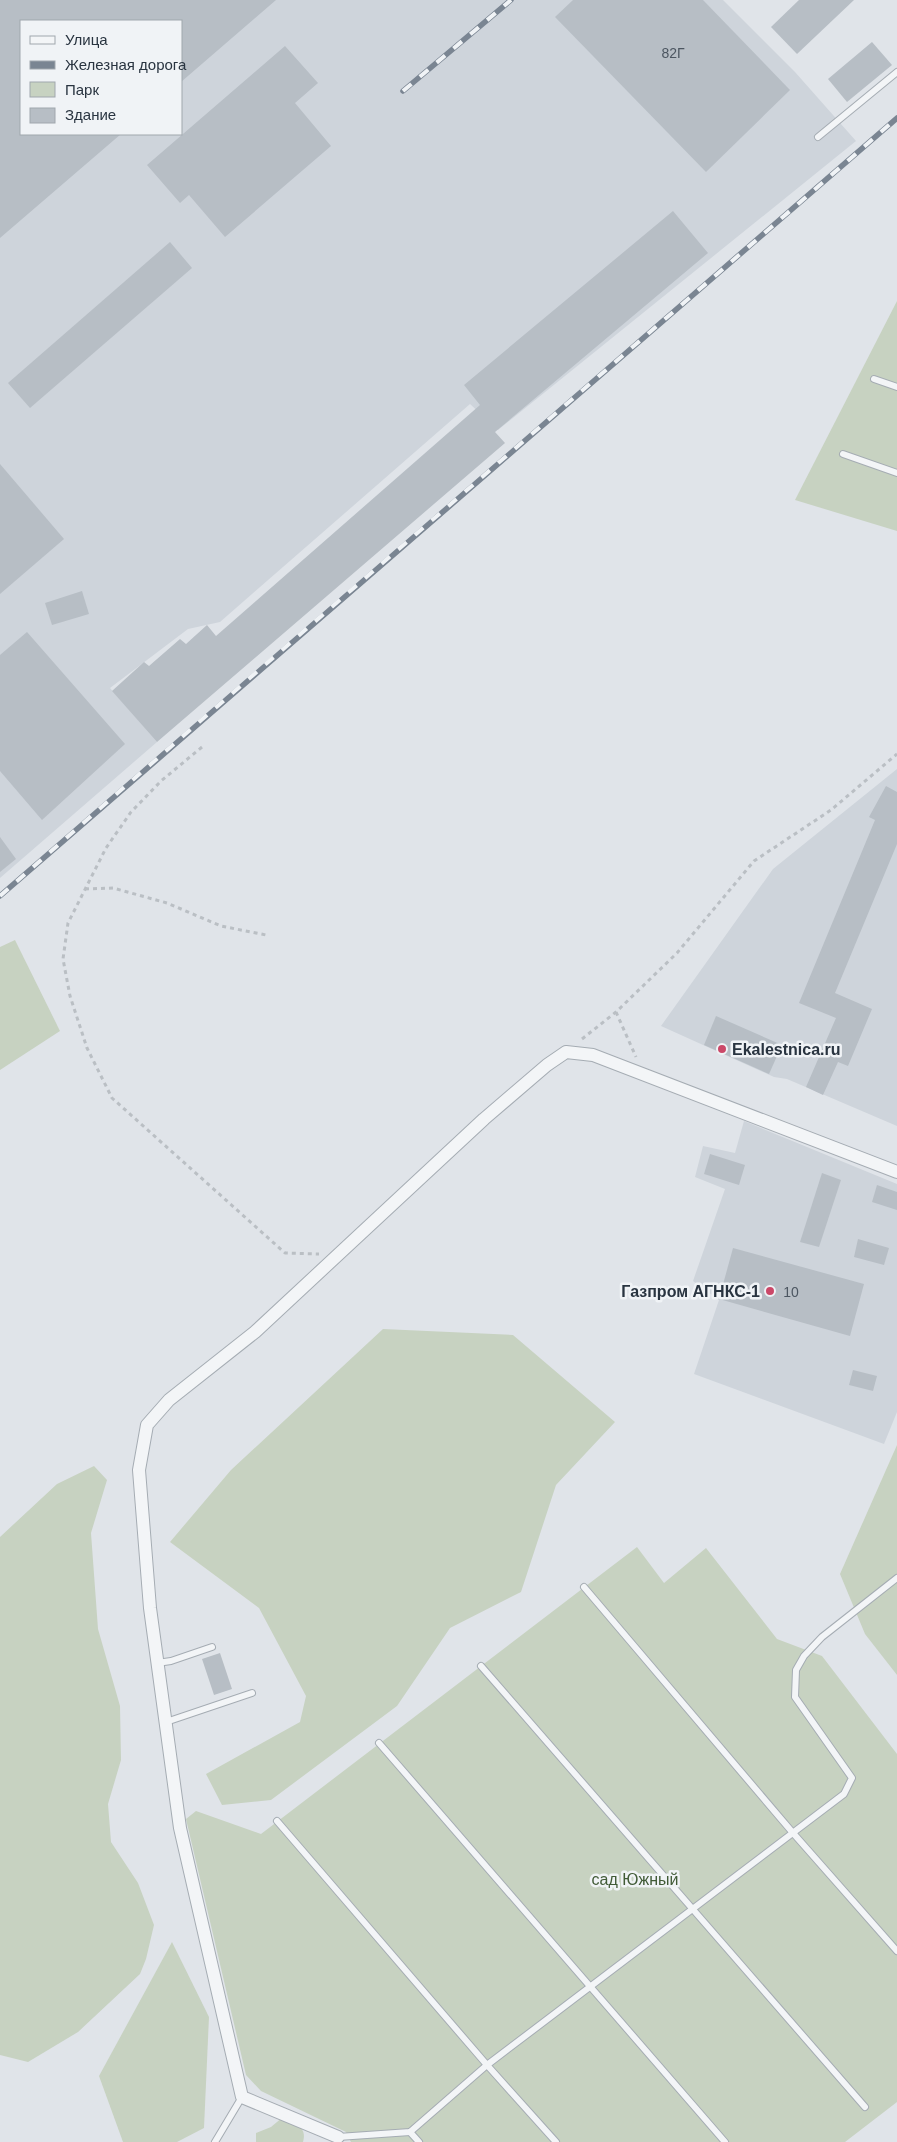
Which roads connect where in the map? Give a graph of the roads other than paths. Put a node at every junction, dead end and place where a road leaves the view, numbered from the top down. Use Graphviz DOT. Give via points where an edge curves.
graph roads {
  1 [pos="897,72"];
  2 [pos="818,136"];
  3 [pos="874,379"];
  4 [pos="897,386"];
  5 [pos="843,454"];
  6 [pos="897,473"];
  7 [pos="897,1172"];
  8 [pos="897,1578"];
  9 [pos="584,1587"];
  10 [pos="212,1647"];
  11 [pos="158,1663"];
  12 [pos="481,1666"];
  13 [pos="252,1693"];
  14 [pos="166,1722"];
  15 [pos="380,1743"];
  16 [pos="277,1821"];
  17 [pos="793,1833"];
  18 [pos="692,1909"];
  19 [pos="897,1951"];
  20 [pos="589,1987"];
  21 [pos="487,2065"];
  22 [pos="242,2097"];
  23 [pos="865,2107"];
  24 [pos="410,2132"];
  25 [pos="338,2137"];
  26 [pos="215,2142"];
  27 [pos="419,2142"];
  28 [pos="556,2142"];
  29 [pos="726,2142"];
  1 -- 2 [label="lane"];
  3 -- 4 [label="lane"];
  5 -- 6 [label="lane"];
  7 -- 11 [label="street" via="644,1074 593,1056 566,1052 484,1119 254,1332 169,1400 146,1426 138,1470"];
  8 -- 17 [label="lane" via="822,1637 796,1670 795,1696 852,1778 844,1794"];
  9 -- 17 [label="lane"];
  10 -- 11 [label="lane"];
  11 -- 14 [label="street"];
  12 -- 18 [label="lane"];
  13 -- 14 [label="lane"];
  14 -- 22 [label="street" via="180,1828"];
  15 -- 20 [label="lane"];
  16 -- 21 [label="lane"];
  17 -- 18 [label="lane"];
  17 -- 19 [label="lane"];
  18 -- 20 [label="lane"];
  18 -- 23 [label="lane"];
  20 -- 21 [label="lane"];
  20 -- 29 [label="lane"];
  21 -- 24 [label="lane"];
  21 -- 28 [label="lane"];
  22 -- 25 [label="street"];
  22 -- 26 [label="lane"];
  24 -- 25 [label="lane"];
  24 -- 27 [label="lane"];
}
